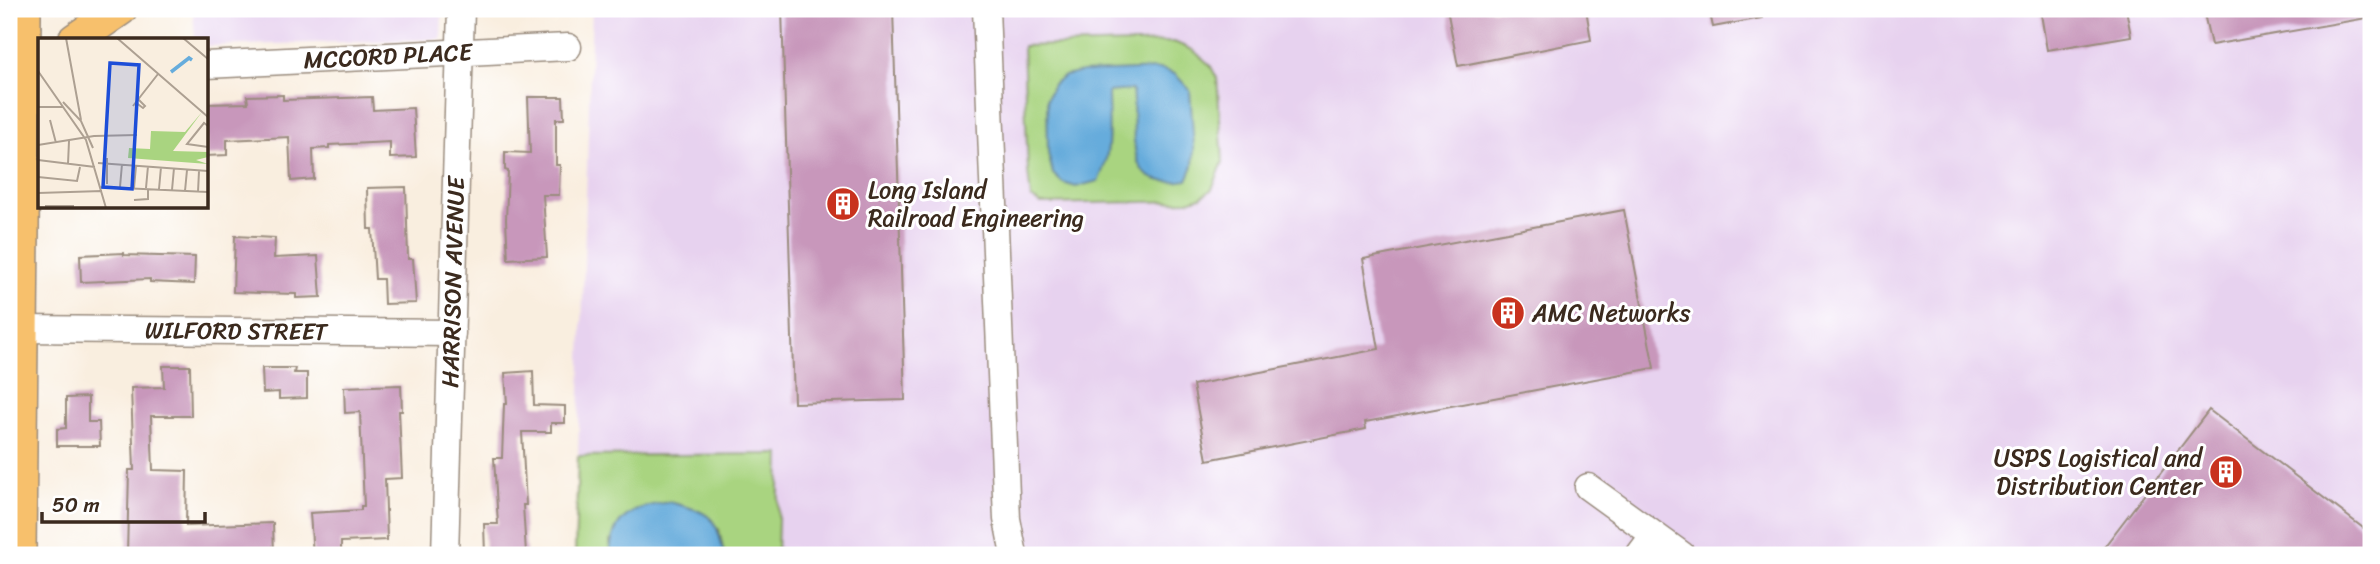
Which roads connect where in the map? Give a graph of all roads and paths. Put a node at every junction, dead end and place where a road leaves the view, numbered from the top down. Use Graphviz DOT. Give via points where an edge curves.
graph roads {
  1 [pos="120,9"];
  2 [pos="461,9"];
  3 [pos="986,9"];
  4 [pos="25,13"];
  5 [pos="78,38"];
  6 [pos="568,47"];
  7 [pos="462,54"];
  8 [pos="208,65"];
  9 [pos="38,98"];
  10 [pos="23,128"];
  11 [pos="9,218"];
  12 [pos="21,320"];
  13 [pos="452,333"];
  14 [pos="1588,487"];
  15 [pos="1647,545"];
  16 [pos="19,555"];
  17 [pos="446,555"];
  18 [pos="1014,555"];
  19 [pos="1682,555"];
  1 -- 5 [label="main road"];
  2 -- 7 [label="street, HARRISON AVENUE"];
  3 -- 18 [label="street" via="1007,519"];
  4 -- 10 [label="main road"];
  6 -- 7 [label="street, MCCORD PLACE"];
  7 -- 8 [label="street, MCCORD PLACE"];
  7 -- 13 [label="street, HARRISON AVENUE"];
  9 -- 10 [label="main road"];
  10 -- 12 [label="main road"];
  11 -- 12 [label="main road"];
  12 -- 13 [label="street, WILFORD STREET"];
  12 -- 16 [label="main road"];
  13 -- 17 [label="street, HARRISON AVENUE"];
  14 -- 15 [label="street"];
  15 -- 19 [label="street"];
}
